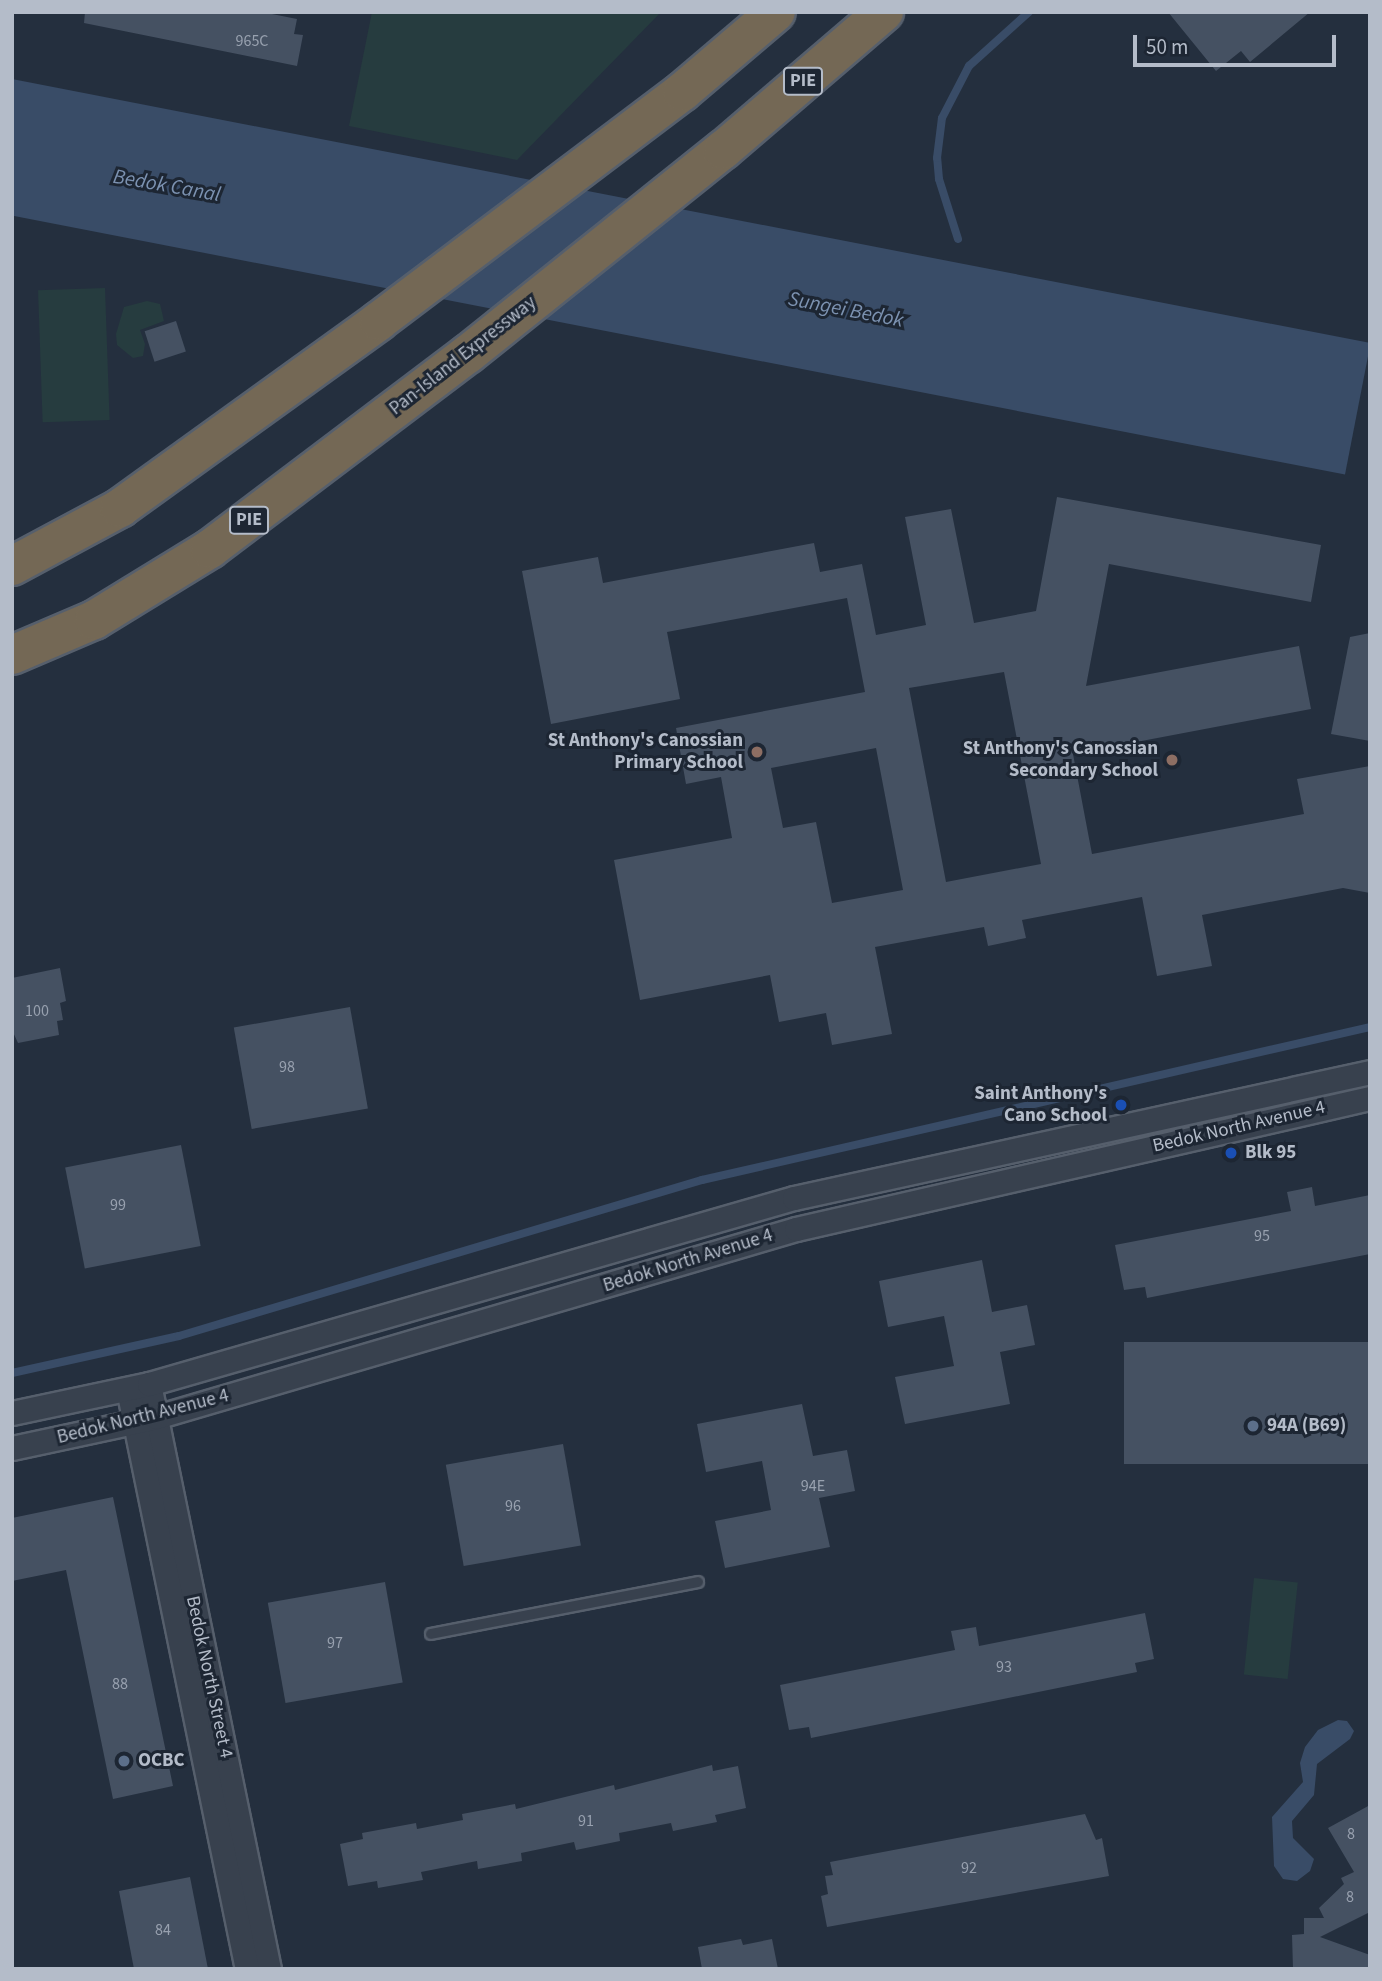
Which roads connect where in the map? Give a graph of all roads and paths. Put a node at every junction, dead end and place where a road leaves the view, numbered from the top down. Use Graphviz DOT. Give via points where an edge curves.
graph roads {
  1 [pos="776,12"];
  2 [pos="884,12"];
  3 [pos="12,566"];
  4 [pos="12,655"];
  5 [pos="1370,1072"];
  6 [pos="1370,1098"];
  7 [pos="138,1387"];
  8 [pos="12,1413"];
  9 [pos="145,1420"];
  10 [pos="12,1448"];
  11 [pos="698,1582"];
  12 [pos="431,1634"];
  13 [pos="247,1969"];
  14 [pos="269,1969"];
  1 -- 3 [label="highway" via="682,92 379,321 120,508"];
  2 -- 4 [label="highway, Pan-Island Expressway / PIE" via="723,150 468,354 159,583 94,620"];
  5 -- 7 [label="street, Bedok North Avenue 4" via="794,1198"];
  6 -- 9 [label="street, Bedok North Avenue 4" via="796,1229"];
  7 -- 8 [label="street, Bedok North Avenue 4"];
  7 -- 9 [label="street, Bedok North Street 4"];
  9 -- 10 [label="street, Bedok North Avenue 4"];
  9 -- 13 [label="street, Bedok North Street 4"];
  9 -- 14 [label="street, Bedok North Street 4"];
  11 -- 12 [label="lane"];
}
